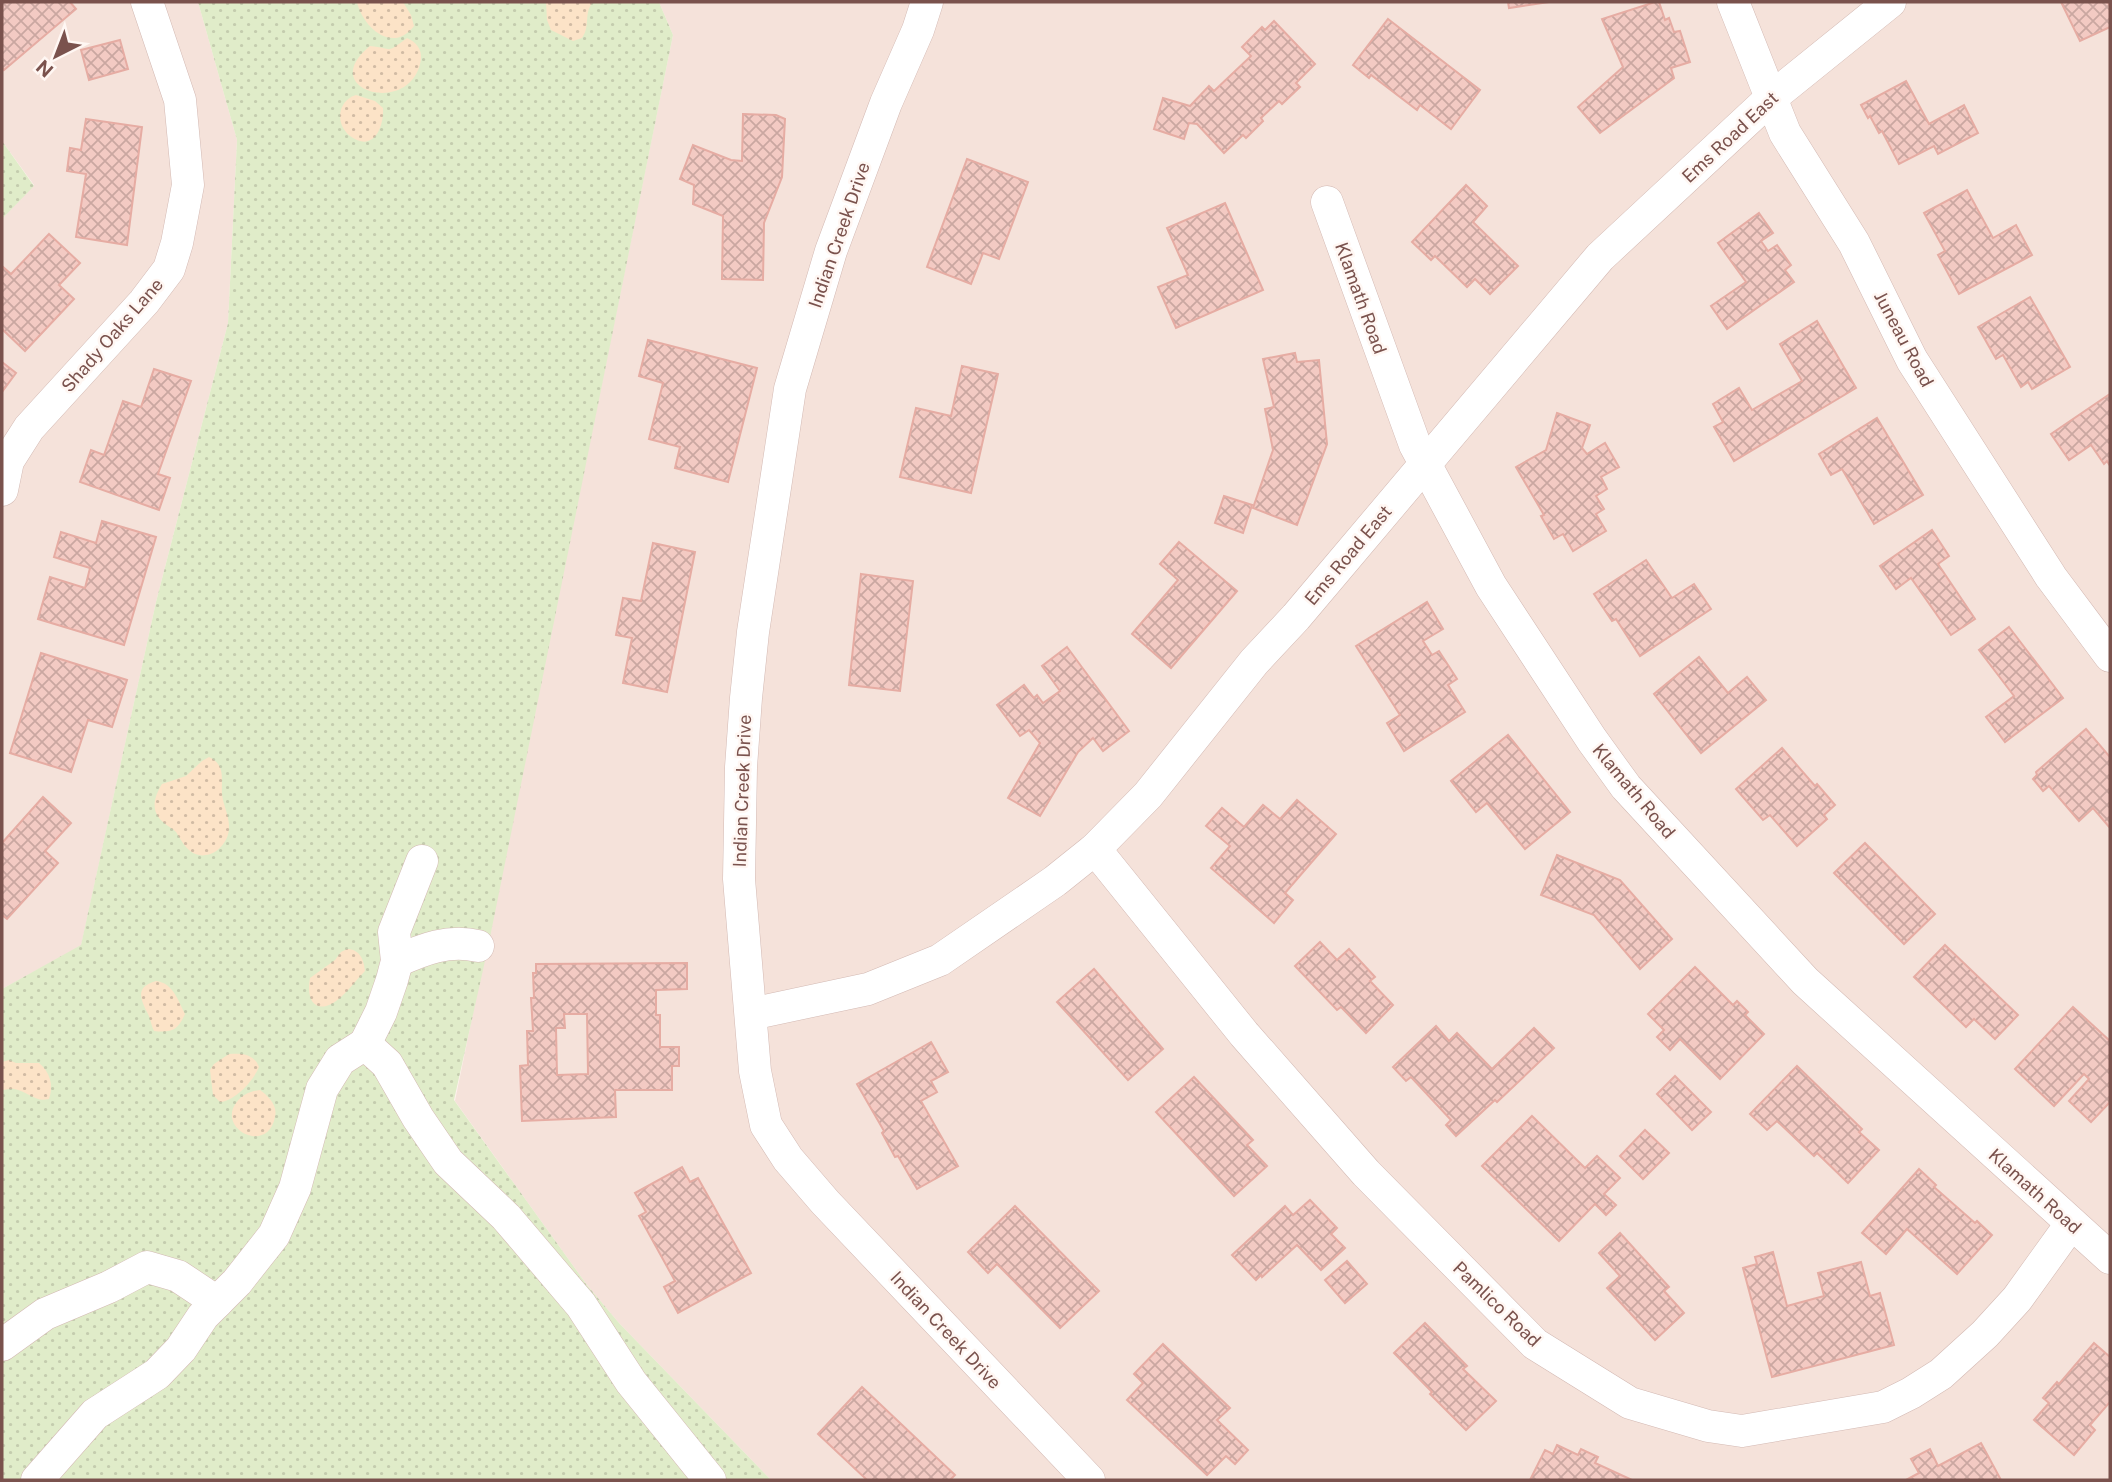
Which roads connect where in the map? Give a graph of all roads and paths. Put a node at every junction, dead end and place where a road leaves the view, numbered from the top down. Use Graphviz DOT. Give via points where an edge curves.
graph roads {
  1 [pos="147,2"];
  2 [pos="927,2"];
  3 [pos="1732,2"];
  4 [pos="1890,2"];
  5 [pos="1771,98"];
  6 [pos="1327,202"];
  7 [pos="1425,463"];
  8 [pos="2,490"];
  9 [pos="2110,656"];
  10 [pos="1095,849"];
  11 [pos="422,861"];
  12 [pos="478,946"];
  13 [pos="397,961"];
  14 [pos="751,1014"];
  15 [pos="365,1044"];
  16 [pos="2071,1224"];
  17 [pos="2110,1258"];
  18 [pos="217,1303"];
  19 [pos="2,1345"];
  20 [pos="37,1480"];
  21 [pos="710,1480"];
  22 [pos="1089,1480"];
  1 -- 8 [label="street, Shady Oaks Lane" via="180,100 188,185 177,243 169,269 144,302 29,428 8,461"];
  2 -- 14 [label="street, Indian Creek Drive" via="831,251 790,389 753,632 741,767 739,879"];
  3 -- 5 [label="street, Juneau Road"];
  4 -- 5 [label="street, Ems Road East"];
  5 -- 7 [label="street, Ems Road East" via="1600,257"];
  5 -- 9 [label="street, Juneau Road" via="1785,133 1854,243 1912,360 2051,576"];
  6 -- 7 [label="street, Klamath Road"];
  7 -- 10 [label="street, Ems Road East" via="1254,662 1148,795"];
  7 -- 16 [label="street, Klamath Road" via="1491,586 1626,787 1805,981"];
  10 -- 14 [label="street, Ems Road East" via="940,960 868,989"];
  10 -- 16 [label="street, Pamlico Road" via="1244,1034 1366,1173 1535,1344 1630,1403 1742,1431 1883,1407 1941,1374 1985,1334 2017,1299"];
  11 -- 13 [label="street" via="394,932"];
  12 -- 13 [label="street" via="447,943"];
  13 -- 15 [label="street"];
  14 -- 22 [label="street, Indian Creek Drive" via="755,1071 766,1125 788,1159"];
  15 -- 18 [label="street" via="340,1060 322,1089 295,1188 274,1235"];
  15 -- 21 [label="street" via="387,1064 448,1162 506,1217 581,1305 631,1382"];
  16 -- 17 [label="street, Klamath Road"];
  18 -- 19 [label="street" via="178,1276 147,1267 45,1314"];
  18 -- 20 [label="street" via="157,1374 95,1414"];
}
